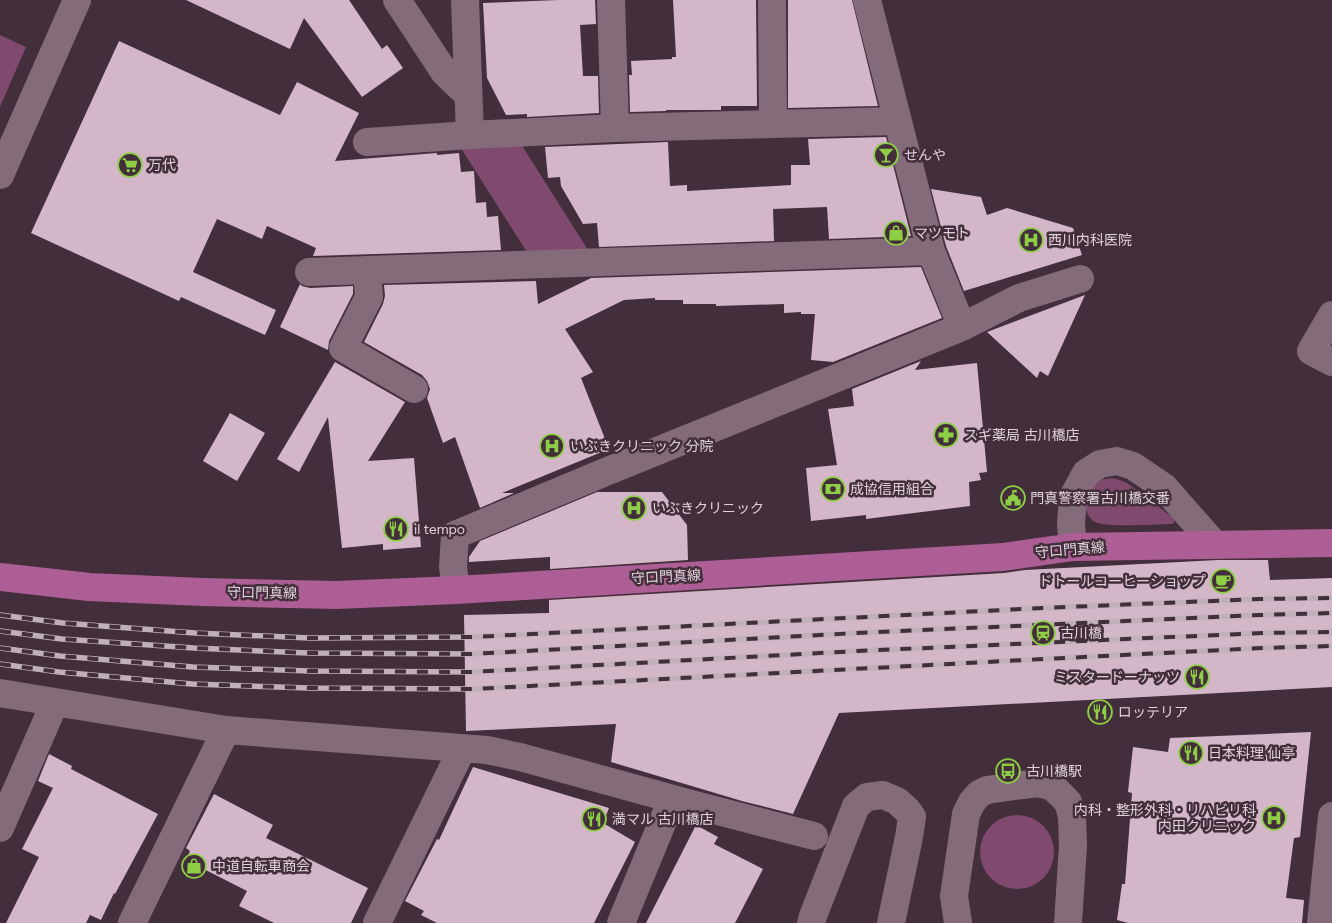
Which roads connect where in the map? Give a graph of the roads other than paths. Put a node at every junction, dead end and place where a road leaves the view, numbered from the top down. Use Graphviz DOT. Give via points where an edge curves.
graph roads {
  1 [pos="77,0"];
  2 [pos="397,0"];
  3 [pos="465,0"];
  4 [pos="611,0"];
  5 [pos="772,0"];
  6 [pos="867,0"];
  7 [pos="468,95"];
  8 [pos="898,121"];
  9 [pos="773,124"];
  10 [pos="615,128"];
  11 [pos="470,134"];
  12 [pos="367,142"];
  13 [pos="0,175"];
  14 [pos="931,252"];
  15 [pos="367,270"];
  16 [pos="309,272"];
  17 [pos="1080,279"];
  18 [pos="1332,315"];
  19 [pos="962,327"];
  20 [pos="1332,362"];
  21 [pos="414,390"];
  22 [pos="1332,543"];
  23 [pos="1215,545"];
  24 [pos="1073,547"];
  25 [pos="0,578"];
  26 [pos="456,590"];
  27 [pos="0,693"];
  28 [pos="55,702"];
  29 [pos="226,730"];
  30 [pos="462,748"];
  31 [pos="672,799"];
  32 [pos="1332,816"];
  33 [pos="0,828"];
  34 [pos="814,836"];
  35 [pos="1325,914"];
  36 [pos="132,923"];
  37 [pos="377,923"];
  38 [pos="620,923"];
  39 [pos="811,923"];
  40 [pos="891,923"];
  41 [pos="958,923"];
  42 [pos="1068,923"];
  1 -- 13 [label="street"];
  2 -- 7 [label="street" via="445,73"];
  3 -- 7 [label="street"];
  4 -- 10 [label="street"];
  5 -- 9 [label="street"];
  6 -- 8 [label="street"];
  7 -- 11 [label="street"];
  8 -- 9 [label="street"];
  8 -- 14 [label="street"];
  9 -- 10 [label="street"];
  10 -- 11 [label="street"];
  11 -- 12 [label="street"];
  14 -- 15 [label="street"];
  14 -- 19 [label="street"];
  15 -- 16 [label="street"];
  15 -- 21 [label="street" via="368,297 343,348"];
  17 -- 19 [label="street" via="1019,298"];
  18 -- 20 [label="street" via="1311,351"];
  19 -- 26 [label="street" via="454,535"];
  22 -- 23 [label="main road, 守口門真線"];
  23 -- 24 [label="main road, 守口門真線"];
  23 -- 24 [label="street" via="1164,487 1133,466 1116,461 1100,464 1086,473 1073,497"];
  24 -- 26 [label="main road, 守口門真線" via="1003,557"];
  25 -- 26 [label="main road, 守口門真線" via="89,587 202,592 336,595"];
  27 -- 28 [label="street"];
  28 -- 29 [label="street"];
  28 -- 33 [label="street"];
  29 -- 30 [label="street"];
  29 -- 36 [label="street"];
  30 -- 31 [label="street" via="520,757"];
  30 -- 37 [label="street"];
  31 -- 34 [label="street"];
  31 -- 38 [label="street"];
  32 -- 35 [label="street"];
  39 -- 40 [label="street" via="856,806 867,798 883,795 897,801 912,817"];
  41 -- 42 [label="street" via="954,896 966,814 972,802 987,790 1039,783 1054,787 1068,802 1072,817"];
}
